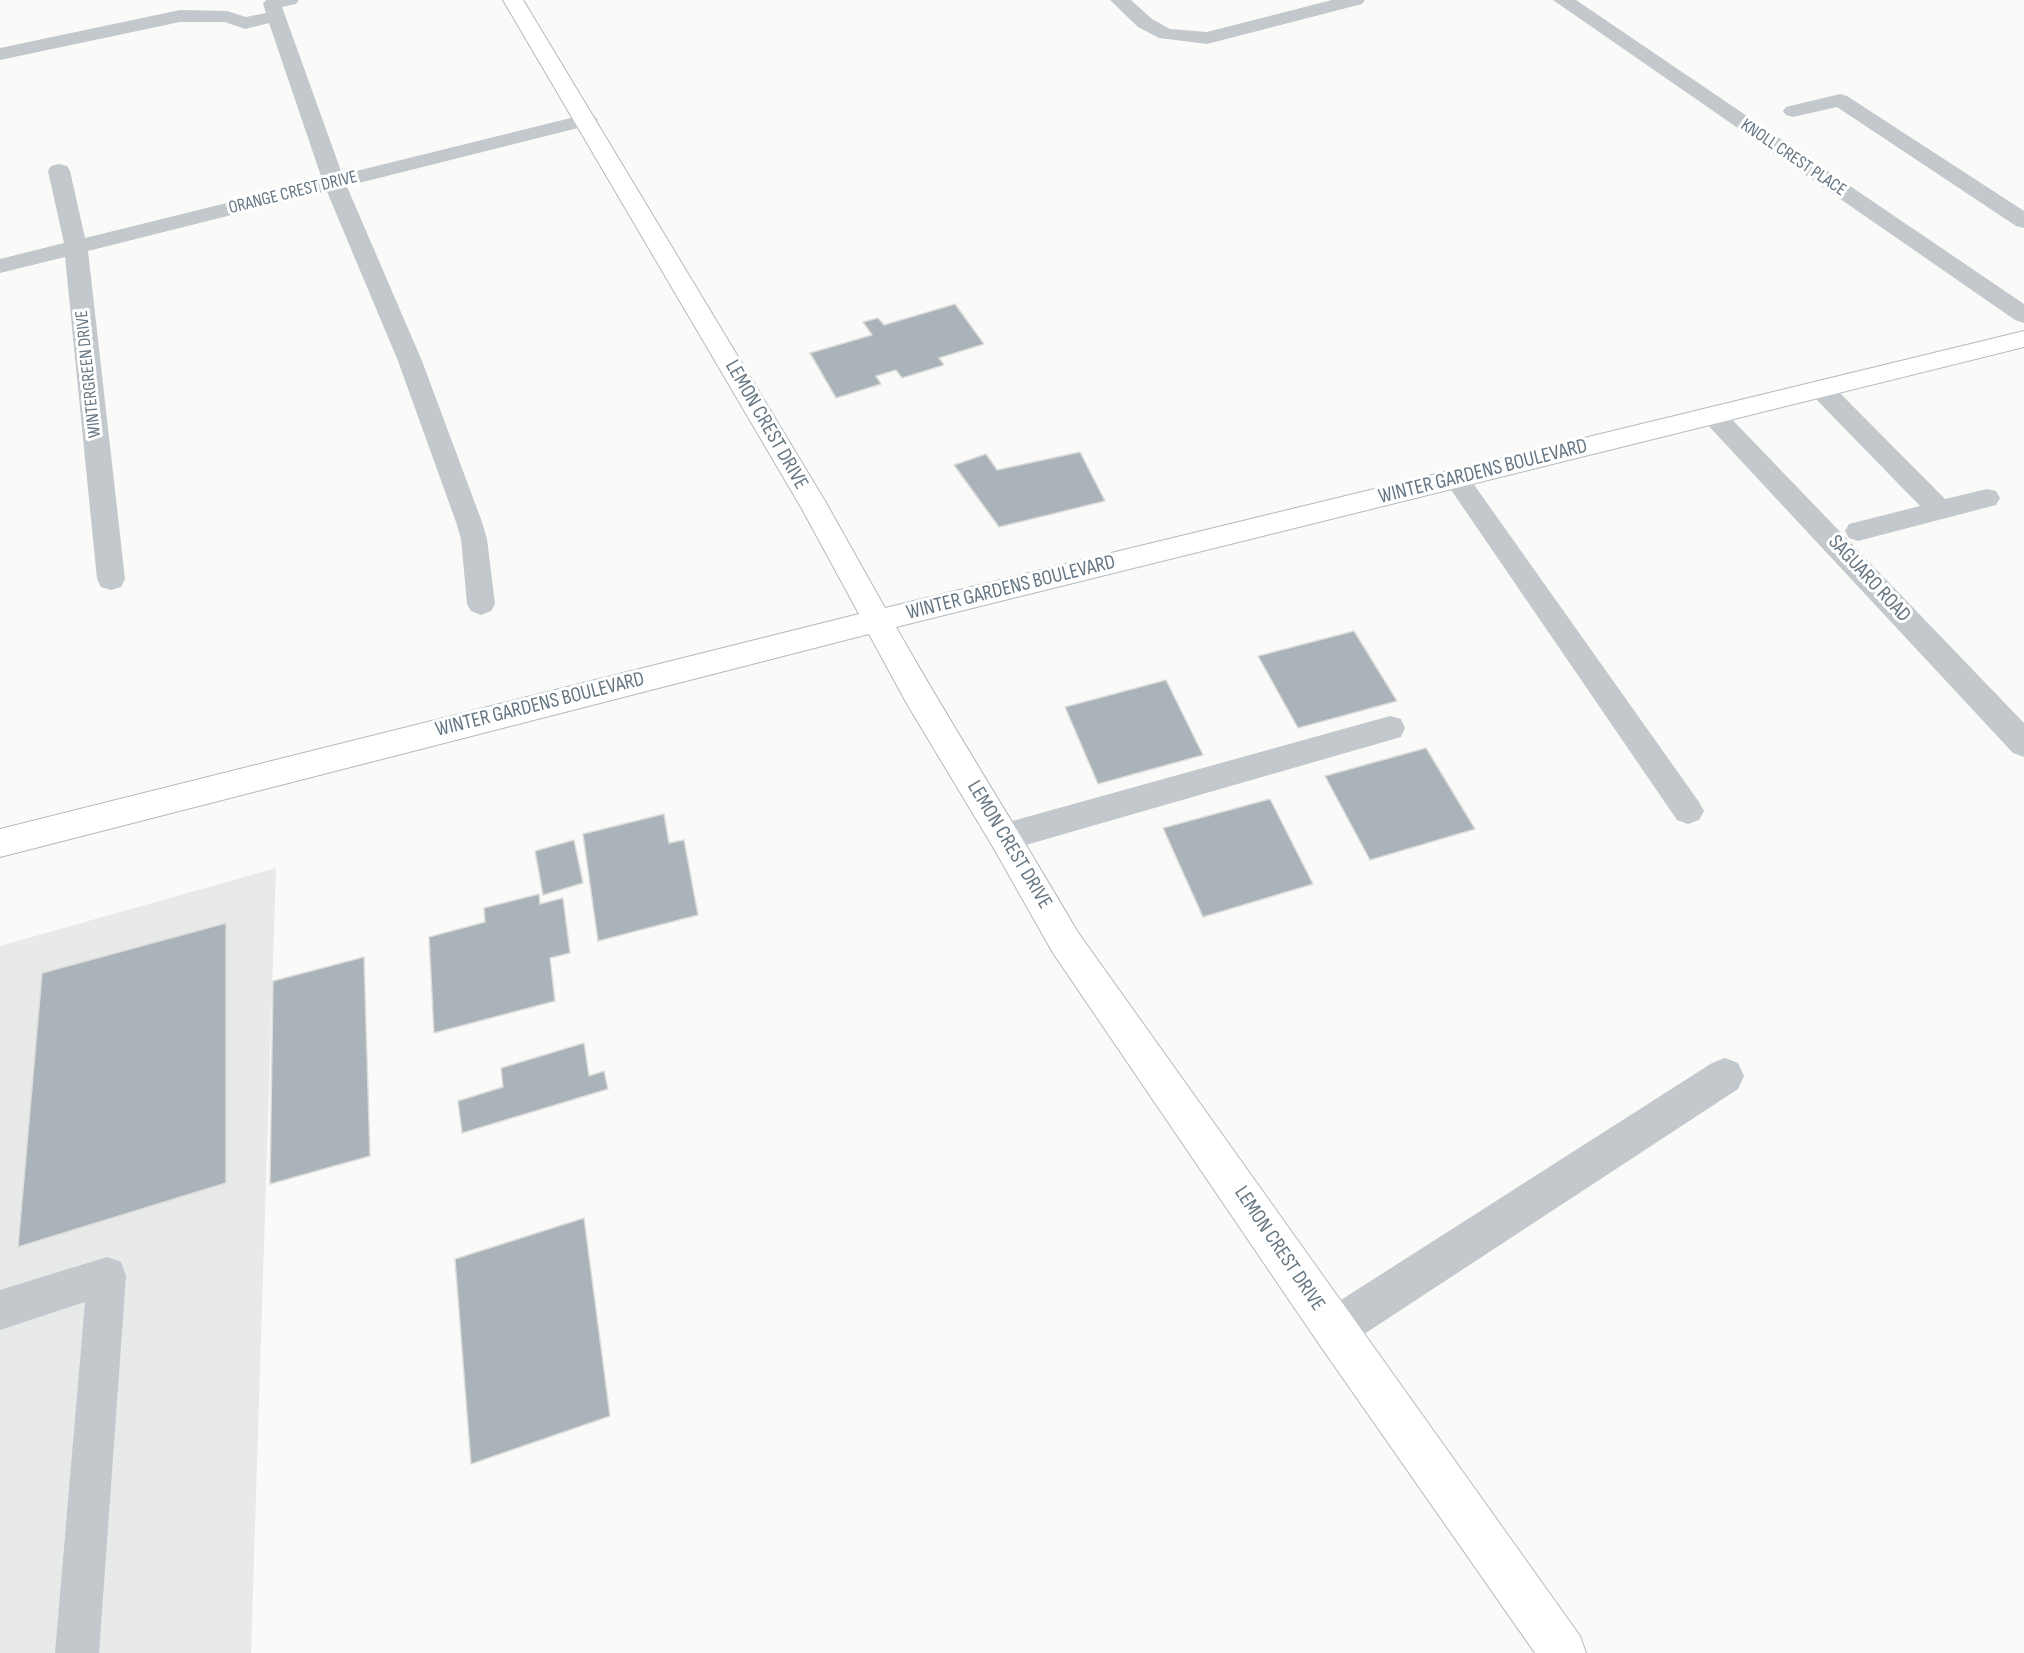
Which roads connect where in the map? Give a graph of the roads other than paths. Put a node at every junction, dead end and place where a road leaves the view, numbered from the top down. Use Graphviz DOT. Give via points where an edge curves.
graph roads {
  1 [pos="290,0"];
  2 [pos="513,0"];
  3 [pos="1120,0"];
  4 [pos="1355,0"];
  5 [pos="1563,0"];
  6 [pos="276,16"];
  7 [pos="0,54"];
  8 [pos="1793,111"];
  9 [pos="587,120"];
  10 [pos="58,171"];
  11 [pos="334,182"];
  12 [pos="2024,221"];
  13 [pos="76,247"];
  14 [pos="0,266"];
  15 [pos="2024,315"];
  16 [pos="2024,339"];
  17 [pos="1821,389"];
  18 [pos="1713,416"];
  19 [pos="1456,478"];
  20 [pos="1987,498"];
  21 [pos="1940,510"];
  22 [pos="1858,531"];
  23 [pos="111,579"];
  24 [pos="481,604"];
  25 [pos="877,622"];
  26 [pos="1390,728"];
  27 [pos="2024,744"];
  28 [pos="1688,811"];
  29 [pos="1005,837"];
  30 [pos="0,843"];
  31 [pos="1725,1076"];
  32 [pos="0,1310"];
  33 [pos="1334,1329"];
  34 [pos="77,1653"];
  35 [pos="1563,1653"];
  1 -- 6 [label="lane" via="272,4"];
  2 -- 9 [label="street, LEMON CREST DRIVE"];
  3 -- 4 [label="street" via="1145,23 1166,34 1208,38"];
  5 -- 15 [label="street, KNOLL CREST PLACE"];
  6 -- 7 [label="lane" via="244,23 226,17 180,16"];
  6 -- 11 [label="lane"];
  8 -- 12 [label="lane" via="1840,100"];
  9 -- 11 [label="street, ORANGE CREST DRIVE"];
  9 -- 25 [label="street, LEMON CREST DRIVE" via="815,508"];
  10 -- 13 [label="street, WINTERGREEN DRIVE"];
  11 -- 13 [label="street, ORANGE CREST DRIVE"];
  11 -- 24 [label="lane" via="410,361 469,522"];
  13 -- 14 [label="street, ORANGE CREST DRIVE"];
  13 -- 23 [label="street, WINTERGREEN DRIVE"];
  16 -- 17 [label="street, WINTER GARDENS BOULEVARD"];
  17 -- 18 [label="street, WINTER GARDENS BOULEVARD"];
  17 -- 21 [label="lane"];
  18 -- 19 [label="street, WINTER GARDENS BOULEVARD"];
  18 -- 27 [label="street, SAGUARO ROAD"];
  19 -- 25 [label="street, WINTER GARDENS BOULEVARD"];
  19 -- 28 [label="lane"];
  20 -- 21 [label="lane"];
  21 -- 22 [label="lane"];
  25 -- 29 [label="street, LEMON CREST DRIVE"];
  25 -- 30 [label="street, WINTER GARDENS BOULEVARD"];
  26 -- 29 [label="lane"];
  29 -- 33 [label="street, LEMON CREST DRIVE" via="1065,942"];
  31 -- 33 [label="street"];
  32 -- 34 [label="lane" via="107,1276"];
  33 -- 35 [label="street, LEMON CREST DRIVE"];
}
